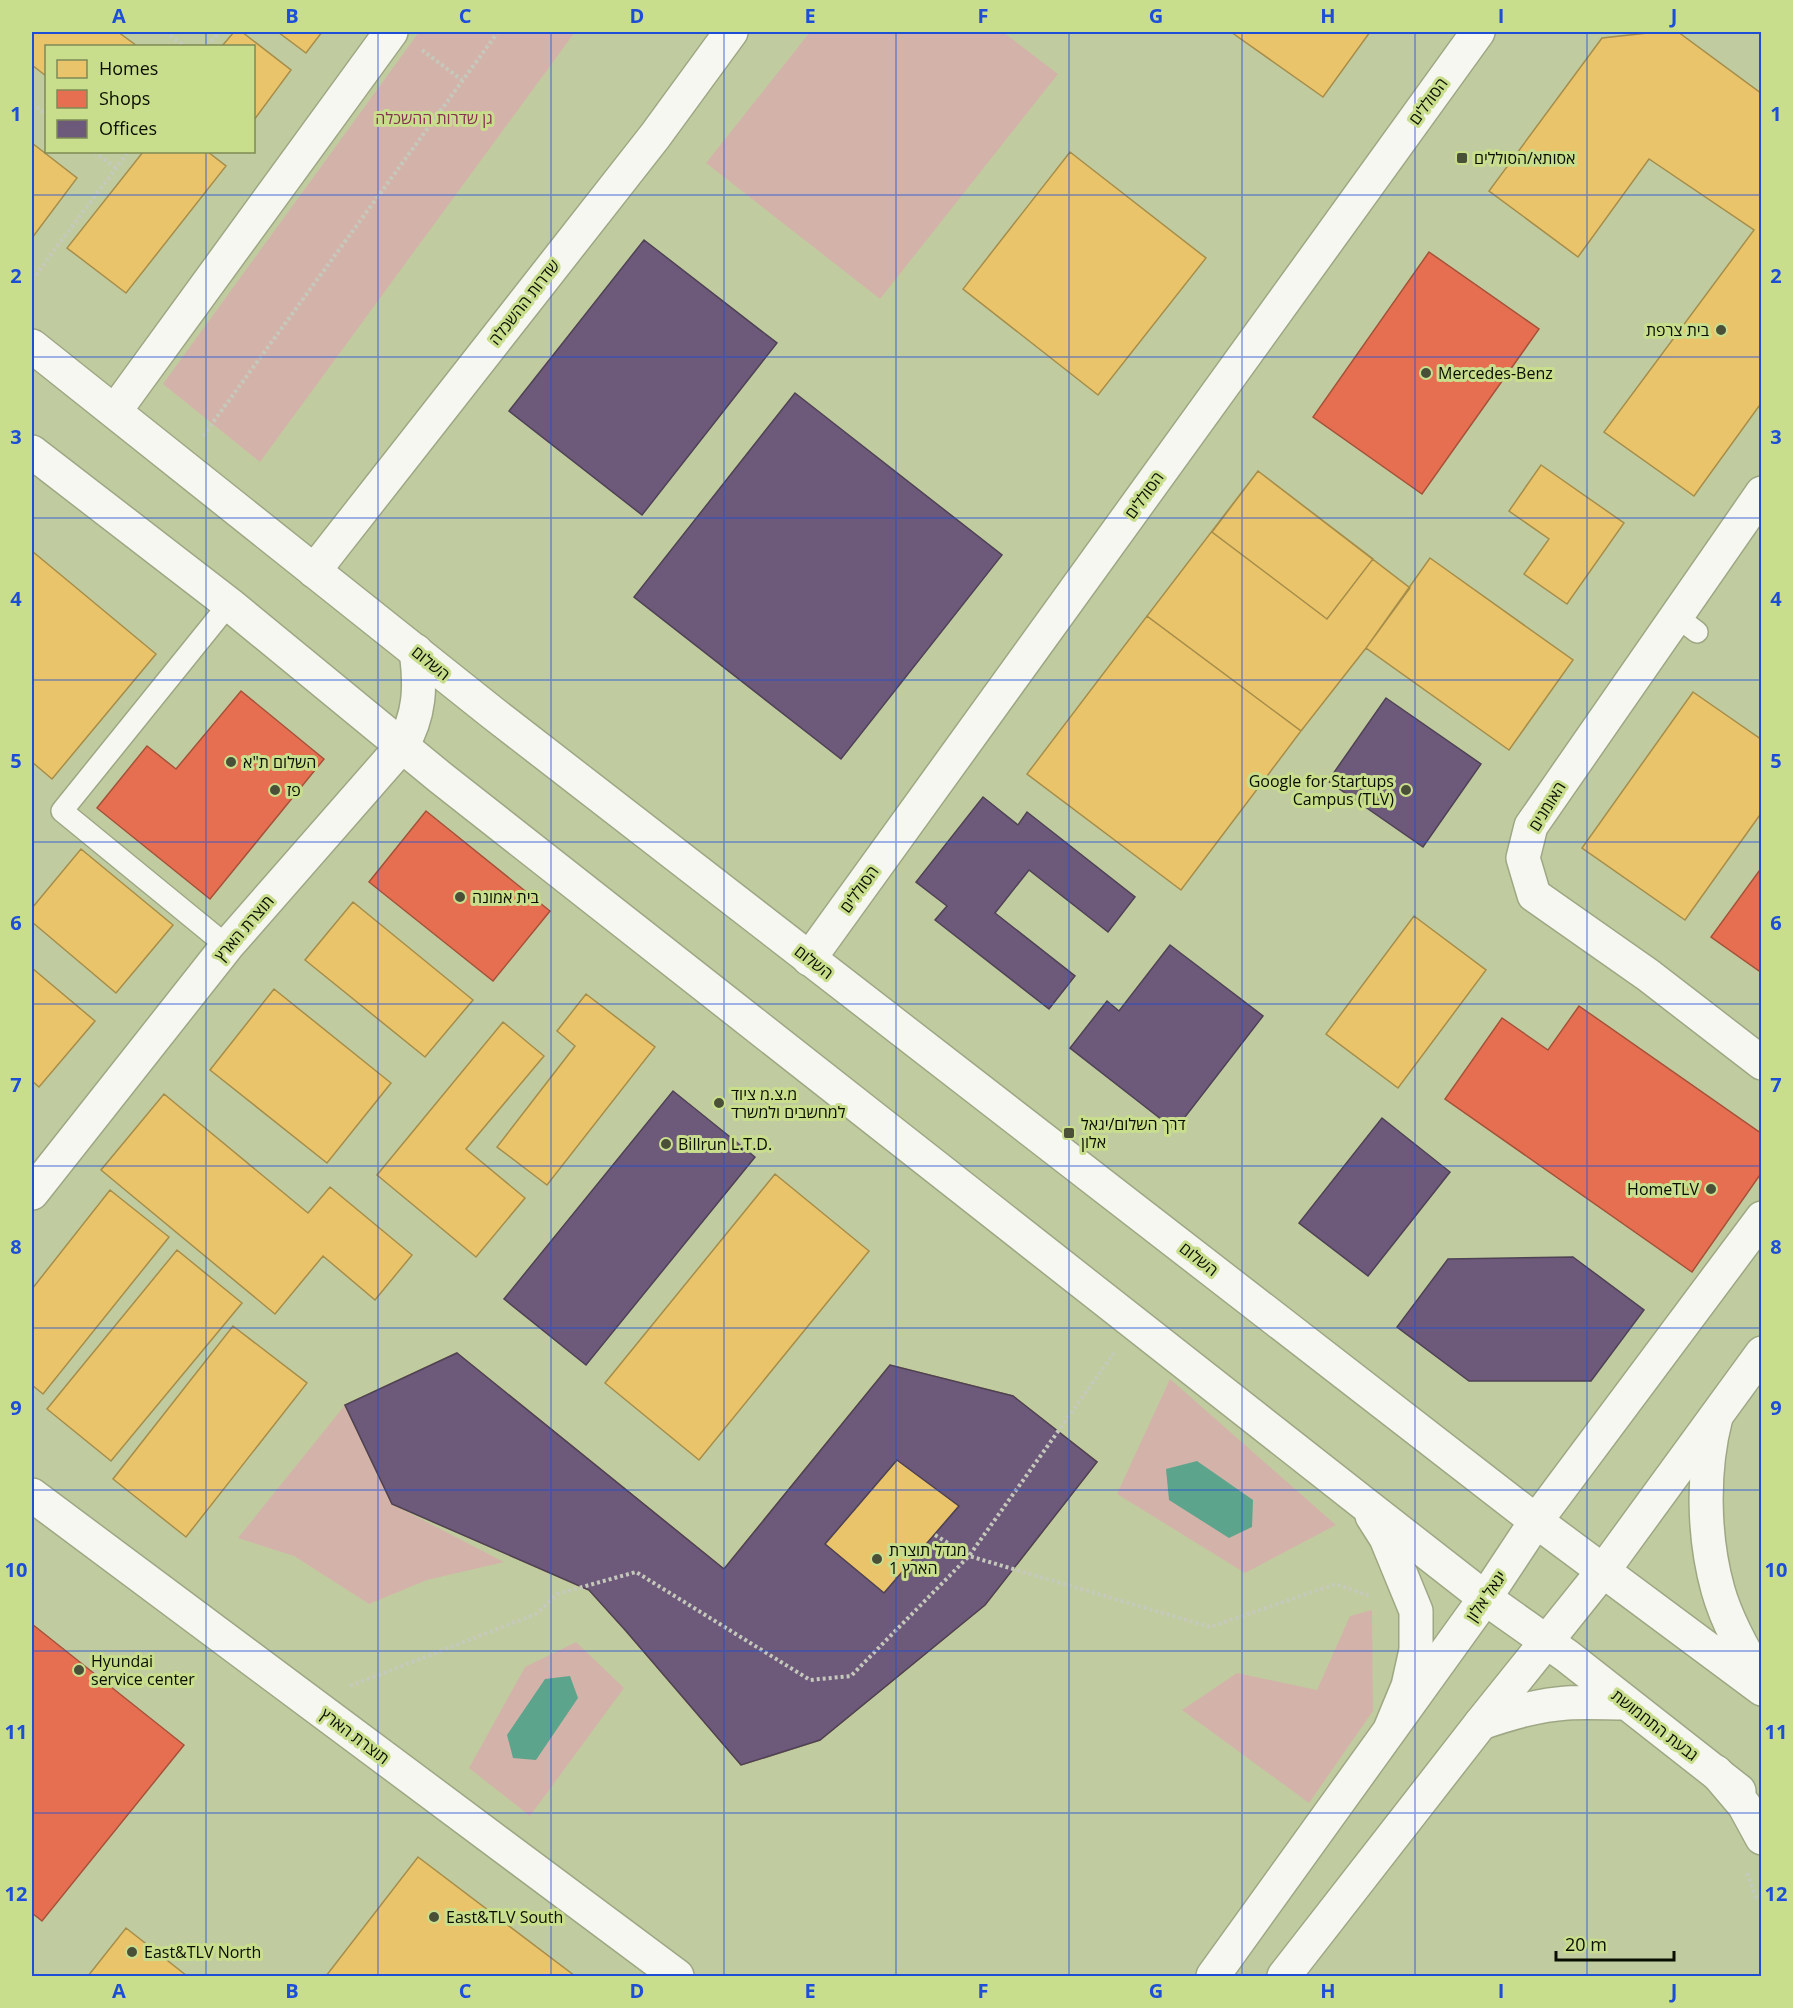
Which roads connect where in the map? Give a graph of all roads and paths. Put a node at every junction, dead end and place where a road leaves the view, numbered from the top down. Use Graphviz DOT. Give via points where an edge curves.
graph roads {
  1 [pos="165,32"];
  2 [pos="219,32"];
  3 [pos="498,32"];
  4 [pos="731,32"];
  5 [pos="1478,32"];
  6 [pos="404,38"];
  7 [pos="184,45"];
  8 [pos="208,45"];
  9 [pos="462,80"];
  10 [pos="32,103"];
  11 [pos="45,113"];
  12 [pos="95,153"];
  13 [pos="127,153"];
  14 [pos="116,168"];
  15 [pos="32,280"];
  16 [pos="32,346"];
  17 [pos="115,411"];
  18 [pos="32,452"];
  19 [pos="182,466"];
  20 [pos="1761,493"];
  21 [pos="314,571"];
  22 [pos="229,604"];
  23 [pos="416,651"];
  24 [pos="402,746"];
  25 [pos="227,946"];
  26 [pos="809,959"];
  27 [pos="1761,1063"];
  28 [pos="32,1193"];
  29 [pos="1761,1218"];
  30 [pos="1135,1324"];
  31 [pos="1761,1353"];
  32 [pos="1716,1417"];
  33 [pos="32,1495"];
  34 [pos="1362,1502"];
  35 [pos="1536,1521"];
  36 [pos="935,1535"];
  37 [pos="969,1556"];
  38 [pos="1603,1571"];
  39 [pos="1485,1598"];
  40 [pos="1416,1611"];
  41 [pos="1547,1642"];
  42 [pos="1761,1681"];
  43 [pos="1761,1689"];
  44 [pos="306,1699"];
  45 [pos="1627,1703"];
  46 [pos="1481,1723"];
  47 [pos="1391,1727"];
  48 [pos="1716,1772"];
  49 [pos="1761,1810"];
  50 [pos="1761,1838"];
  51 [pos="677,1977"];
  52 [pos="1213,1977"];
  53 [pos="1284,1977"];
  1 -- 7 [label="path"];
  2 -- 8 [label="path"];
  3 -- 9 [label="path"];
  4 -- 21 [label="main road, שדרות ההשכלה" via="655,136"];
  5 -- 26 [label="main road, הסוללים"];
  6 -- 9 [label="path"];
  6 -- 17 [label="main road"];
  9 -- 19 [label="path"];
  10 -- 11 [label="path"];
  12 -- 14 [label="path"];
  13 -- 14 [label="path"];
  14 -- 15 [label="path"];
  16 -- 17 [label="main road, השלום"];
  17 -- 19 [label="main road, השלום"];
  18 -- 22 [label="main road"];
  19 -- 21 [label="main road, השלום"];
  20 -- 27 [label="main road, האומנים" via="1687,624 1531,826 1523,858 1534,895 1648,975"];
  21 -- 23 [label="main road, השלום"];
  22 -- 24 [label="main road"];
  22 -- 25 [label="lane" via="62,812"];
  23 -- 24 [label="main road, תוצרת הארץ" via="417,709"];
  23 -- 26 [label="main road, השלום"];
  24 -- 25 [label="main road, תוצרת הארץ"];
  24 -- 30 [label="main road"];
  25 -- 28 [label="main road, תוצרת הארץ"];
  26 -- 35 [label="main road, השלום"];
  29 -- 35 [label="main road, יגאל אלון"];
  30 -- 34 [label="main road"];
  30 -- 37 [label="path"];
  31 -- 32 [label="main road"];
  32 -- 38 [label="main road"];
  32 -- 42 [label="main road" via="1710,1441 1707,1511 1713,1566 1728,1619"];
  33 -- 44 [label="main road, תוצרת הארץ"];
  34 -- 39 [label="main road"];
  34 -- 40 [label="main road" via="1386,1538"];
  35 -- 38 [label="main road, השלום"];
  35 -- 39 [label="main road, יגאל אלון"];
  36 -- 37 [label="path"];
  37 -- 40 [label="path" via="1210,1627 1336,1584"];
  37 -- 44 [label="path" via="851,1676 810,1680 636,1572 557,1594 536,1614 358,1683"];
  38 -- 41 [label="main road"];
  38 -- 43 [label="main road"];
  39 -- 41 [label="main road"];
  39 -- 47 [label="main road, יגאל אלון"];
  40 -- 47 [label="main road" via="1416,1650 1408,1686"];
  41 -- 45 [label="main road, גבעת התחמושת"];
  41 -- 46 [label="main road"];
  44 -- 51 [label="main road, תוצרת הארץ"];
  45 -- 46 [label="main road" via="1566,1703"];
  45 -- 48 [label="main road, גבעת התחמושת"];
  46 -- 53 [label="main road"];
  47 -- 52 [label="main road, יגאל אלון"];
  48 -- 49 [label="main road, גבעת התחמושת"];
  48 -- 50 [label="main road" via="1744,1805"];
}
